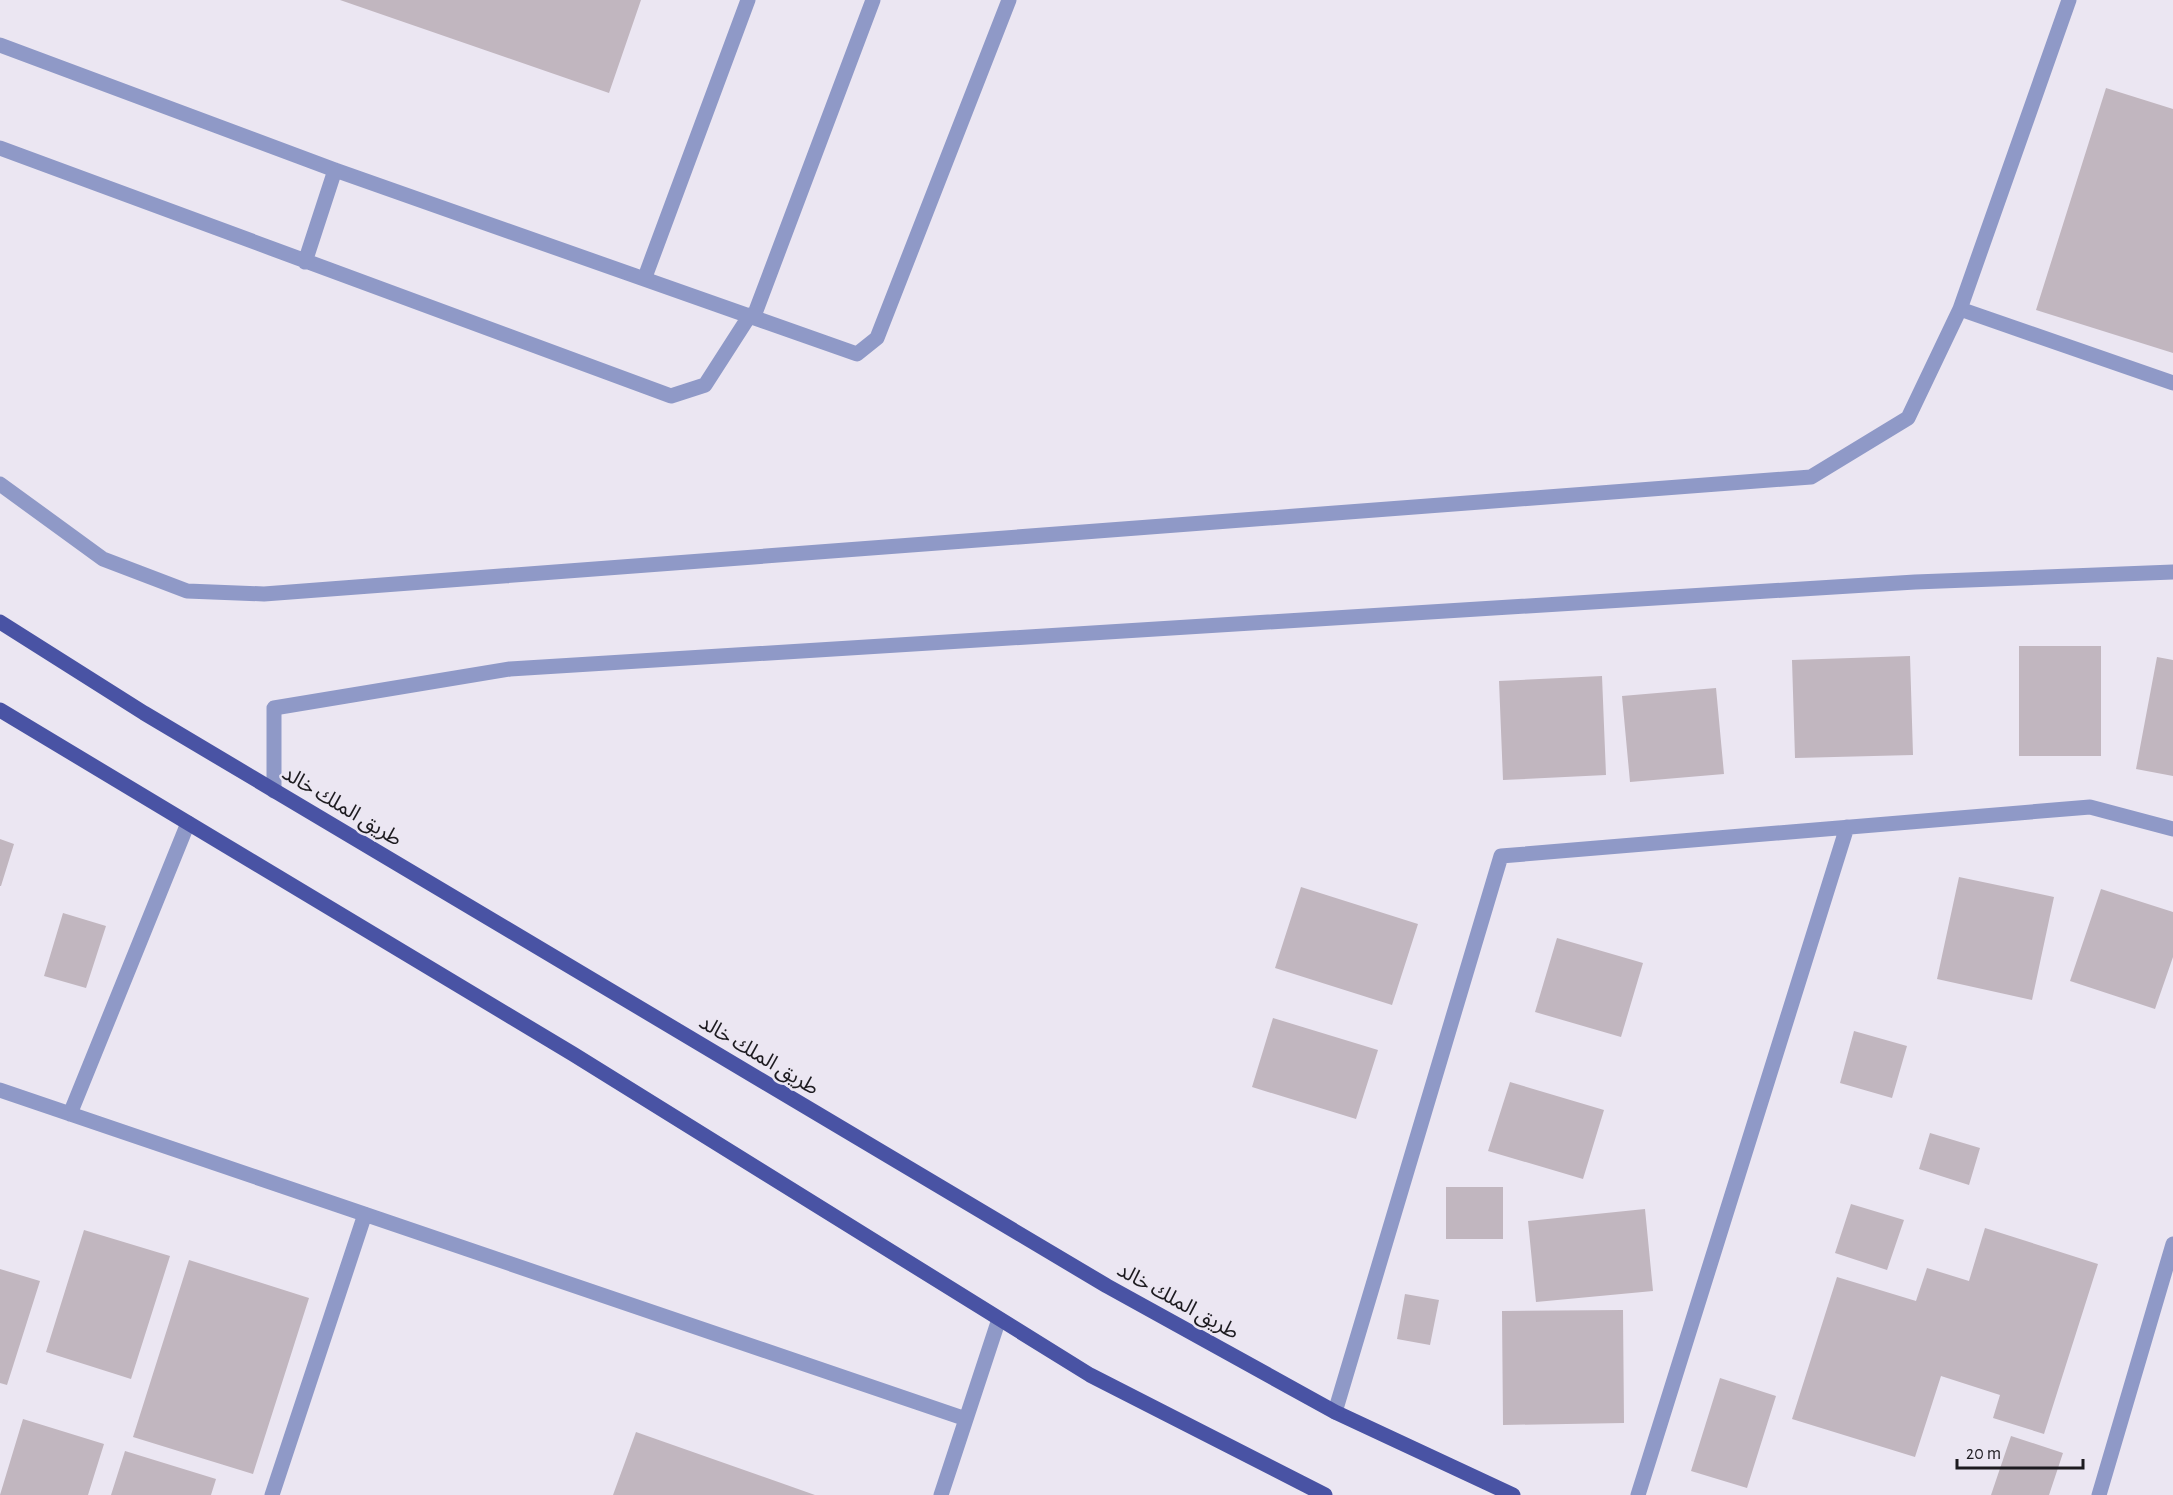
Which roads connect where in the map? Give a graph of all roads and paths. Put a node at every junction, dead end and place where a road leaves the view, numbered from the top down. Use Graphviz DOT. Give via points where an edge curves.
graph roads {
  1 [pos="748,0"];
  2 [pos="873,0"];
  3 [pos="1009,0"];
  4 [pos="2068,0"];
  5 [pos="0,45"];
  6 [pos="0,148"];
  7 [pos="335,170"];
  8 [pos="305,262"];
  9 [pos="645,277"];
  10 [pos="1960,309"];
  11 [pos="752,316"];
  12 [pos="2173,383"];
  13 [pos="0,484"];
  14 [pos="2173,572"];
  15 [pos="0,622"];
  16 [pos="0,710"];
  17 [pos="274,791"];
  18 [pos="188,823"];
  19 [pos="1847,827"];
  20 [pos="2173,829"];
  21 [pos="0,1090"];
  22 [pos="70,1114"];
  23 [pos="365,1214"];
  24 [pos="2172,1248"];
  25 [pos="999,1319"];
  26 [pos="1335,1412"];
  27 [pos="966,1419"];
  28 [pos="272,1495"];
  29 [pos="941,1495"];
  30 [pos="1325,1495"];
  31 [pos="1513,1495"];
  32 [pos="1638,1495"];
  33 [pos="2099,1495"];
  1 -- 9 [label="street"];
  2 -- 11 [label="street"];
  3 -- 11 [label="street" via="877,338 857,354"];
  4 -- 10 [label="street"];
  5 -- 7 [label="street"];
  6 -- 8 [label="street"];
  7 -- 8 [label="street"];
  7 -- 9 [label="street"];
  8 -- 11 [label="street" via="671,396 705,385"];
  9 -- 11 [label="street"];
  10 -- 12 [label="street"];
  10 -- 13 [label="street" via="1908,418 1811,477 264,594 187,591 103,559"];
  14 -- 17 [label="street" via="1915,582 510,669 274,708"];
  15 -- 17 [label="main road, طريق الملك خالد"];
  16 -- 18 [label="main road"];
  17 -- 26 [label="main road, طريق الملك خالد" via="1107,1286"];
  18 -- 22 [label="street"];
  18 -- 25 [label="main road" via="573,1054"];
  19 -- 20 [label="street" via="2090,807"];
  19 -- 26 [label="street" via="1500,856"];
  19 -- 32 [label="street"];
  21 -- 22 [label="street"];
  22 -- 23 [label="street"];
  23 -- 27 [label="street"];
  23 -- 28 [label="street"];
  24 -- 33 [label="street"];
  25 -- 27 [label="street"];
  25 -- 30 [label="main road" via="1090,1375"];
  26 -- 31 [label="main road, طريق الملك خالد"];
  27 -- 29 [label="street"];
}
